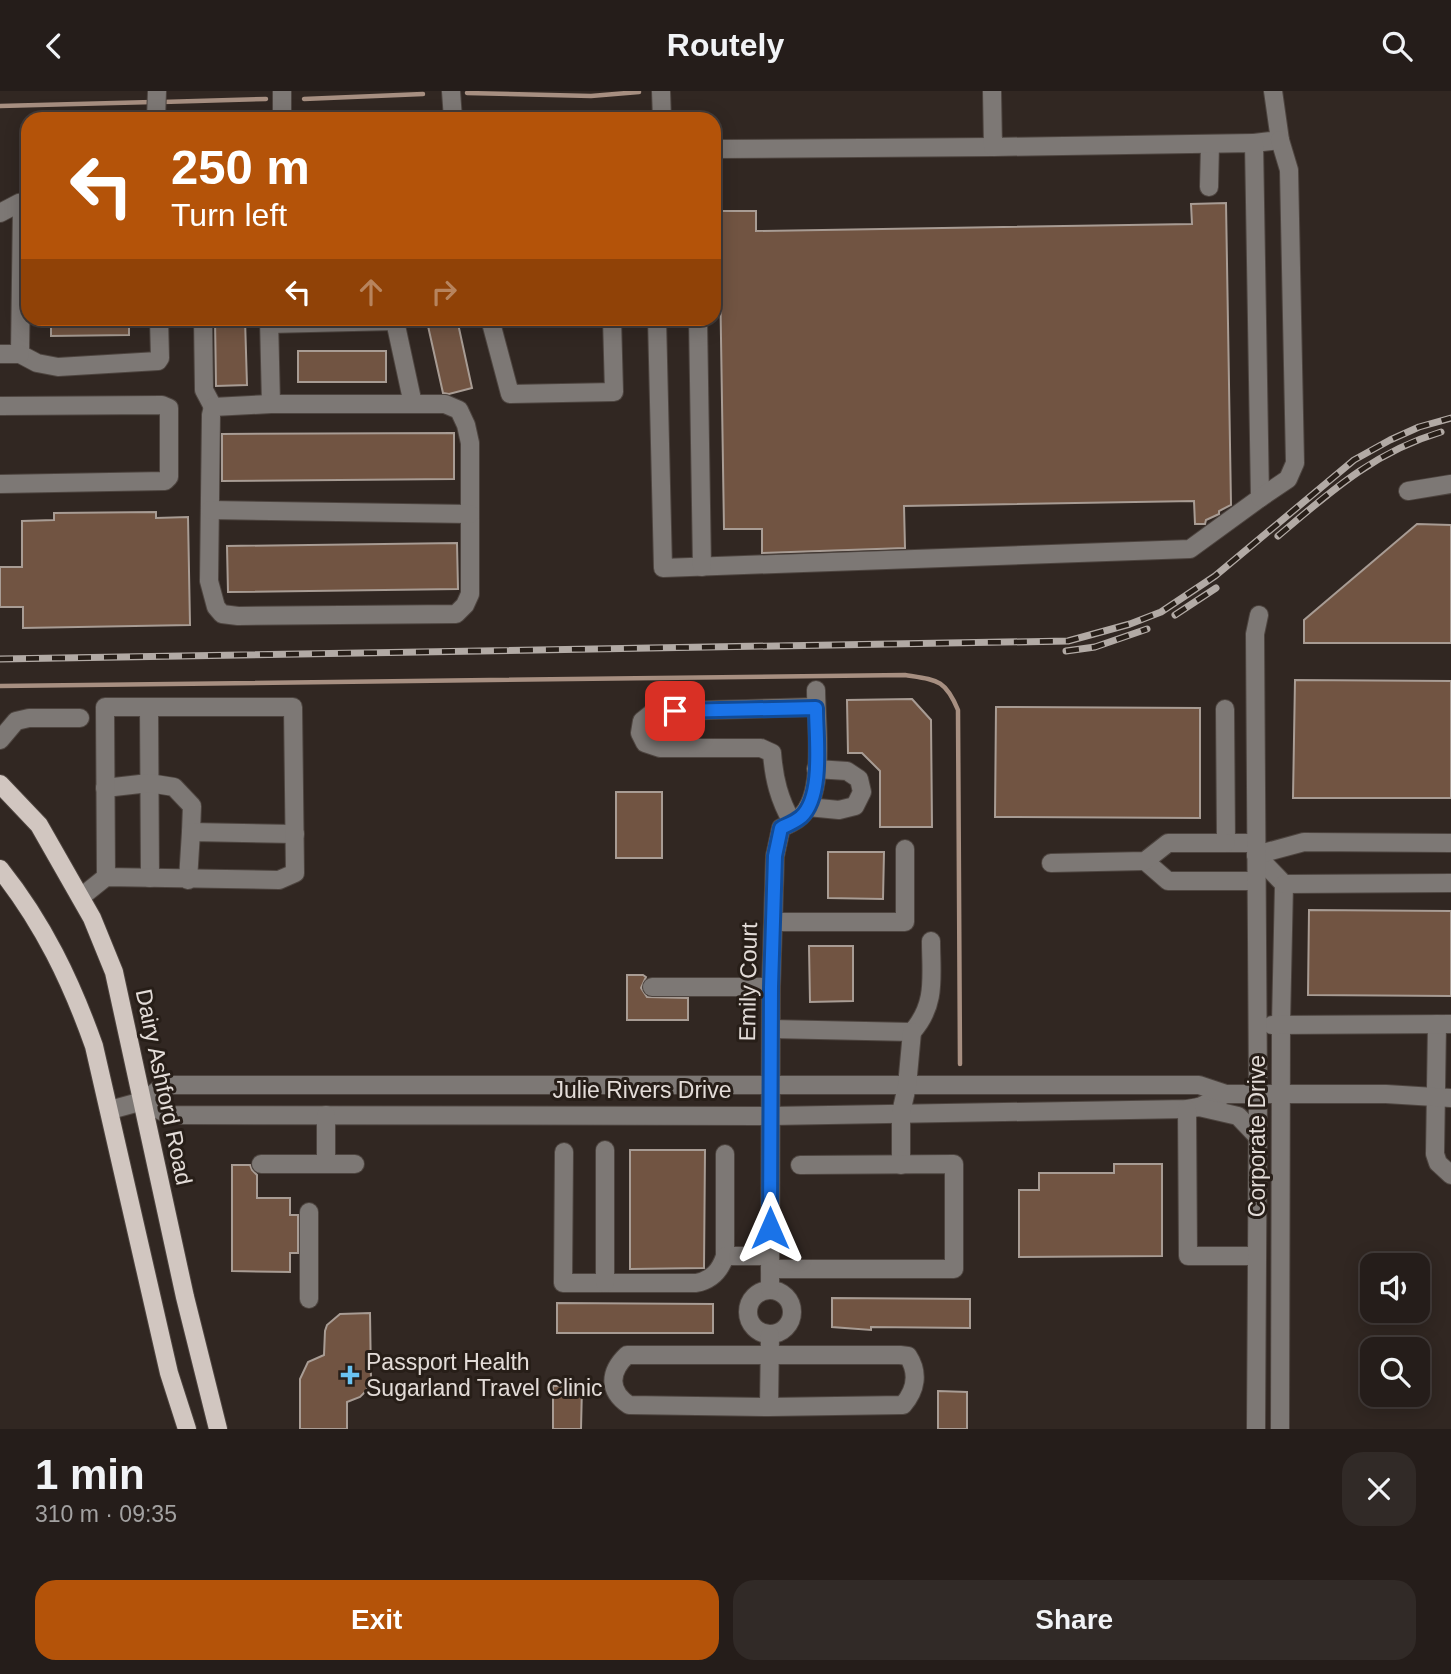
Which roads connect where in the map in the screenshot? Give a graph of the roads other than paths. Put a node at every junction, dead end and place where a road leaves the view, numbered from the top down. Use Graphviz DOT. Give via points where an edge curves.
graph roads {
  1 [pos="157,91"];
  2 [pos="282,91"];
  3 [pos="451,91"];
  4 [pos="661,91"];
  5 [pos="992,91"];
  6 [pos="1273,91"];
  7 [pos="156,112"];
  8 [pos="282,112"];
  9 [pos="452,112"];
  10 [pos="662,112"];
  11 [pos="1280,140"];
  12 [pos="1254,143"];
  13 [pos="1210,144"];
  14 [pos="993,147"];
  15 [pos="721,149"];
  16 [pos="1209,187"];
  17 [pos="21,205"];
  18 [pos="0,213"];
  19 [pos="21,280"];
  20 [pos="159,326"];
  21 [pos="203,326"];
  22 [pos="269,326"];
  23 [pos="396,326"];
  24 [pos="492,326"];
  25 [pos="612,326"];
  26 [pos="657,326"];
  27 [pos="698,326"];
  28 [pos="20,353"];
  29 [pos="0,354"];
  30 [pos="271,404"];
  31 [pos="413,404"];
  32 [pos="0,406"];
  33 [pos="214,407"];
  34 [pos="0,484"];
  35 [pos="1451,484"];
  36 [pos="1408,492"];
  37 [pos="1259,498"];
  38 [pos="210,510"];
  39 [pos="470,515"];
  40 [pos="702,567"];
  41 [pos="1259,615"];
  42 [pos="149,707"];
  43 [pos="1225,709"];
  44 [pos="79,718"];
  45 [pos="0,740"];
  46 [pos="816,769"];
  47 [pos="149,783"];
  48 [pos="0,784"];
  49 [pos="105,788"];
  50 [pos="808,807"];
  51 [pos="792,822"];
  52 [pos="191,832"];
  53 [pos="295,834"];
  54 [pos="1226,843"];
  55 [pos="1451,843"];
  56 [pos="905,849"];
  57 [pos="1256,849"];
  58 [pos="1145,861"];
  59 [pos="1051,863"];
  60 [pos="0,869"];
  61 [pos="106,877"];
  62 [pos="150,878"];
  63 [pos="188,880"];
  64 [pos="1256,881"];
  65 [pos="1451,883"];
  66 [pos="1284,884"];
  67 [pos="81,897"];
  68 [pos="773,922"];
  69 [pos="931,941"];
  70 [pos="652,987"];
  71 [pos="771,987"];
  72 [pos="1281,1024"];
  73 [pos="1444,1024"];
  74 [pos="1258,1025"];
  75 [pos="771,1029"];
  76 [pos="912,1032"];
  77 [pos="516,1084"];
  78 [pos="771,1086"];
  79 [pos="906,1086"];
  80 [pos="1258,1093"];
  81 [pos="1282,1093"];
  82 [pos="1226,1094"];
  83 [pos="1444,1098"];
  84 [pos="142,1101"];
  85 [pos="1193,1108"];
  86 [pos="110,1110"];
  87 [pos="901,1113"];
  88 [pos="517,1114"];
  89 [pos="326,1115"];
  90 [pos="771,1116"];
  91 [pos="1258,1137"];
  92 [pos="605,1150"];
  93 [pos="564,1152"];
  94 [pos="725,1154"];
  95 [pos="261,1164"];
  96 [pos="326,1164"];
  97 [pos="355,1164"];
  98 [pos="800,1165"];
  99 [pos="901,1165"];
  100 [pos="1451,1175"];
  101 [pos="309,1212"];
  102 [pos="725,1256"];
  103 [pos="1257,1256"];
  104 [pos="770,1262"];
  105 [pos="605,1283"];
  106 [pos="770,1290"];
  107 [pos="309,1299"];
  108 [pos="770,1335"];
  109 [pos="770,1355"];
  110 [pos="769,1407"];
  111 [pos="187,1429"];
  112 [pos="218,1429"];
  113 [pos="1256,1429"];
  114 [pos="1280,1429"];
  1 -- 7 [label="street"];
  2 -- 8 [label="street"];
  3 -- 9 [label="street"];
  4 -- 10 [label="street"];
  5 -- 14 [label="street"];
  6 -- 11 [label="street"];
  11 -- 12 [label="street"];
  11 -- 37 [label="street" via="1289,170 1295,463 1288,479"];
  12 -- 13 [label="street"];
  12 -- 37 [label="street"];
  13 -- 14 [label="street"];
  13 -- 16 [label="street"];
  14 -- 15 [label="street"];
  17 -- 18 [label="street" via="14,203"];
  19 -- 28 [label="street"];
  20 -- 28 [label="street" via="158,361 58,367 37,363"];
  21 -- 33 [label="street" via="204,390"];
  22 -- 30 [label="street"];
  23 -- 31 [label="street"];
  24 -- 25 [label="street" via="510,403 614,392"];
  26 -- 40 [label="street" via="663,568"];
  27 -- 40 [label="street"];
  28 -- 29 [label="street"];
  30 -- 31 [label="street"];
  30 -- 33 [label="street"];
  31 -- 39 [label="street" via="444,404 459,410 470,443"];
  32 -- 34 [label="street" via="169,408 169,477 165,481"];
  33 -- 38 [label="street"];
  35 -- 36 [label="street"];
  37 -- 40 [label="street" via="1191,549"];
  38 -- 39 [label="street"];
  38 -- 39 [label="street" via="209,581 216,607 222,614 238,616 456,614 470,594"];
  41 -- 57 [label="street, Corporate Drive" via="1255,634"];
  42 -- 47 [label="street"];
  42 -- 49 [label="street" via="105,707"];
  42 -- 53 [label="street" via="293,707"];
  43 -- 54 [label="street"];
  44 -- 45 [label="street" via="16,721"];
  46 -- 50 [label="street"];
  46 -- 50 [label="street" via="847,771 859,779 862,792 855,806 839,810"];
  46 -- 51 [label="street" via="816,699 652,713 642,720 640,733 645,743 660,748 761,748 772,753 775,783"];
  47 -- 49 [label="street"];
  47 -- 52 [label="street" via="174,787 191,806"];
  47 -- 62 [label="street"];
  48 -- 67 [label="main road, Dairy Ashford Road" via="39,825"];
  49 -- 61 [label="street"];
  50 -- 51 [label="street, Emily Court"];
  51 -- 68 [label="street, Emily Court" via="781,828 775,856"];
  52 -- 53 [label="street"];
  52 -- 63 [label="street"];
  53 -- 63 [label="street" via="295,873 279,880"];
  54 -- 57 [label="street"];
  54 -- 58 [label="street" via="1168,843"];
  55 -- 57 [label="street" via="1304,842"];
  56 -- 68 [label="street" via="905,922"];
  57 -- 64 [label="street, Corporate Drive"];
  57 -- 66 [label="street"];
  58 -- 59 [label="street"];
  58 -- 64 [label="street" via="1168,881"];
  60 -- 86 [label="main road" via="63,968 94,1046"];
  61 -- 62 [label="street"];
  61 -- 67 [label="street"];
  62 -- 63 [label="street"];
  64 -- 74 [label="street, Corporate Drive"];
  65 -- 66 [label="street"];
  66 -- 72 [label="street, Corporate Drive"];
  67 -- 84 [label="main road, Dairy Ashford Road" via="114,972"];
  68 -- 71 [label="street, Emily Court"];
  69 -- 76 [label="street" via="932,990 922,1021"];
  70 -- 71 [label="street"];
  71 -- 75 [label="street, Emily Court"];
  72 -- 73 [label="street"];
  72 -- 74 [label="street"];
  72 -- 81 [label="street, Corporate Drive"];
  73 -- 83 [label="street"];
  74 -- 80 [label="street, Corporate Drive"];
  75 -- 76 [label="street"];
  75 -- 78 [label="street, Emily Court"];
  76 -- 79 [label="street"];
  77 -- 78 [label="street, Julie Rivers Drive"];
  77 -- 84 [label="street, Julie Rivers Drive" via="165,1085"];
  77 -- 88 [label="street"];
  78 -- 79 [label="street, Julie Rivers Drive"];
  78 -- 90 [label="street, Emily Court"];
  79 -- 82 [label="street, Julie Rivers Drive" via="1199,1085"];
  79 -- 87 [label="street"];
  80 -- 81 [label="street, Julie Rivers Drive"];
  80 -- 82 [label="street, Julie Rivers Drive"];
  80 -- 91 [label="street, Corporate Drive"];
  81 -- 83 [label="street, Julie Rivers Drive"];
  81 -- 114 [label="street, Corporate Drive"];
  82 -- 85 [label="street, Julie Rivers Drive"];
  83 -- 100 [label="street" via="1435,1154"];
  84 -- 86 [label="street, Julie Rivers Drive"];
  84 -- 89 [label="street, Julie Rivers Drive" via="169,1115"];
  84 -- 112 [label="main road, Dairy Ashford Road"];
  85 -- 87 [label="street, Julie Rivers Drive"];
  85 -- 91 [label="street" via="1238,1116"];
  85 -- 103 [label="street" via="1188,1257"];
  86 -- 111 [label="main road" via="169,1373"];
  87 -- 90 [label="street, Julie Rivers Drive"];
  87 -- 99 [label="street"];
  88 -- 89 [label="street, Julie Rivers Drive"];
  88 -- 90 [label="street, Julie Rivers Drive"];
  89 -- 96 [label="street"];
  90 -- 104 [label="street, Emily Court"];
  91 -- 103 [label="street, Corporate Drive"];
  92 -- 105 [label="street"];
  93 -- 105 [label="street" via="563,1283"];
  94 -- 102 [label="street"];
  95 -- 96 [label="street"];
  96 -- 97 [label="street"];
  98 -- 99 [label="street"];
  99 -- 104 [label="street" via="954,1164 954,1269"];
  101 -- 107 [label="street"];
  102 -- 104 [label="street"];
  102 -- 105 [label="street" via="721,1268 705,1282"];
  103 -- 113 [label="street, Corporate Drive"];
  104 -- 106 [label="street, Emily Court"];
  106 -- 108 [label="street" via="756,1295 748,1316 756,1329"];
  106 -- 108 [label="street" via="788,1299 793,1312 783,1331"];
  108 -- 109 [label="street"];
  109 -- 110 [label="street"];
  109 -- 110 [label="street" via="908,1356 916,1377 903,1405"];
  109 -- 110 [label="street" via="627,1355 616,1365 613,1383 619,1398 629,1405"];
}
